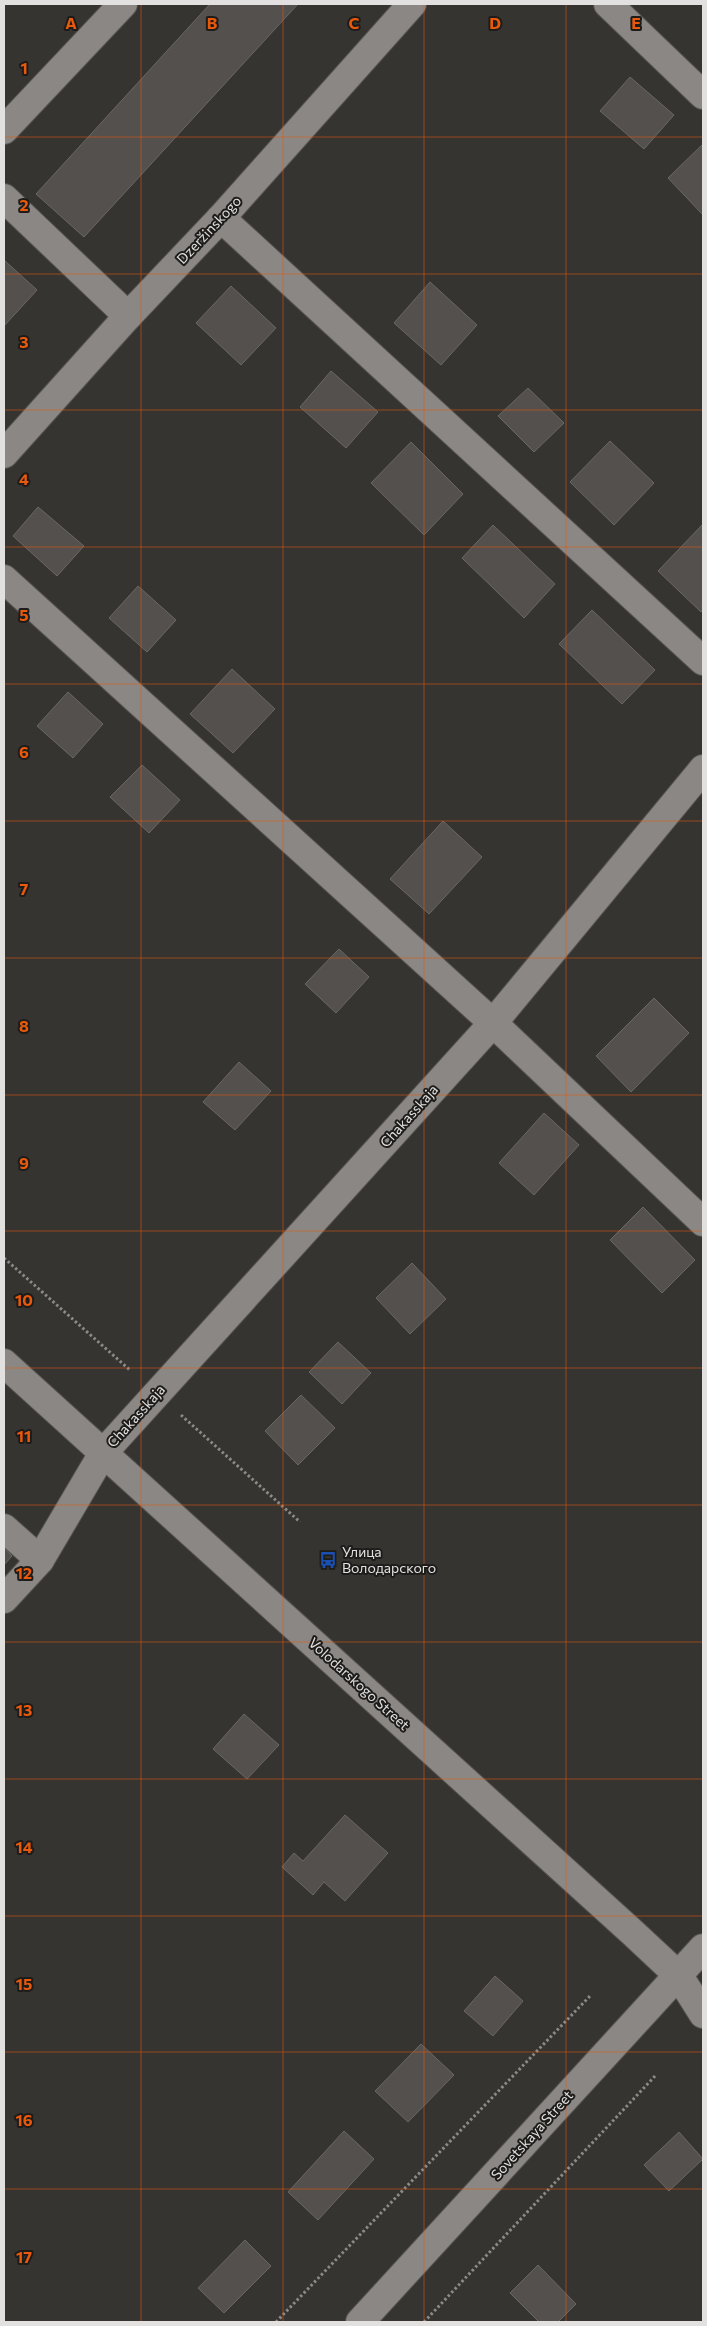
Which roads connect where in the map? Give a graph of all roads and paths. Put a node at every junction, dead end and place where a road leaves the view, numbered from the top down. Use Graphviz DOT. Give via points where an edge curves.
graph roads {
  1 [pos="123,4"];
  2 [pos="412,4"];
  3 [pos="608,4"];
  4 [pos="703,96"];
  5 [pos="4,130"];
  6 [pos="4,198"];
  7 [pos="221,218"];
  8 [pos="128,316"];
  9 [pos="4,454"];
  10 [pos="4,579"];
  11 [pos="703,661"];
  12 [pos="703,769"];
  13 [pos="493,1023"];
  14 [pos="703,1222"];
  15 [pos="4,1363"];
  16 [pos="103,1452"];
  17 [pos="4,1528"];
  18 [pos="40,1560"];
  19 [pos="4,1599"];
  20 [pos="703,1948"];
  21 [pos="679,1976"];
  22 [pos="590,1996"];
  23 [pos="703,2014"];
  24 [pos="656,2075"];
  25 [pos="276,2322"];
  26 [pos="360,2322"];
  27 [pos="424,2322"];
  1 -- 5 [label="street"];
  2 -- 7 [label="street, Dzeržinskogo"];
  3 -- 4 [label="street"];
  6 -- 8 [label="street"];
  7 -- 8 [label="street, Dzeržinskogo"];
  7 -- 11 [label="street"];
  8 -- 9 [label="street, Dzeržinskogo"];
  10 -- 13 [label="street"];
  12 -- 13 [label="street, Chakasskaja"];
  13 -- 14 [label="street"];
  13 -- 16 [label="street, Chakasskaja"];
  15 -- 16 [label="street, Volodarskogo Street"];
  16 -- 18 [label="street, Chakasskaja"];
  16 -- 21 [label="street, Volodarskogo Street"];
  17 -- 18 [label="street"];
  18 -- 19 [label="street, Chakasskaja"];
  20 -- 21 [label="street, Sovetskaya Street"];
  21 -- 23 [label="street, Volodarskogo Street"];
  21 -- 26 [label="street, Sovetskaya Street"];
  22 -- 25 [label="path"];
  24 -- 27 [label="path"];
}
